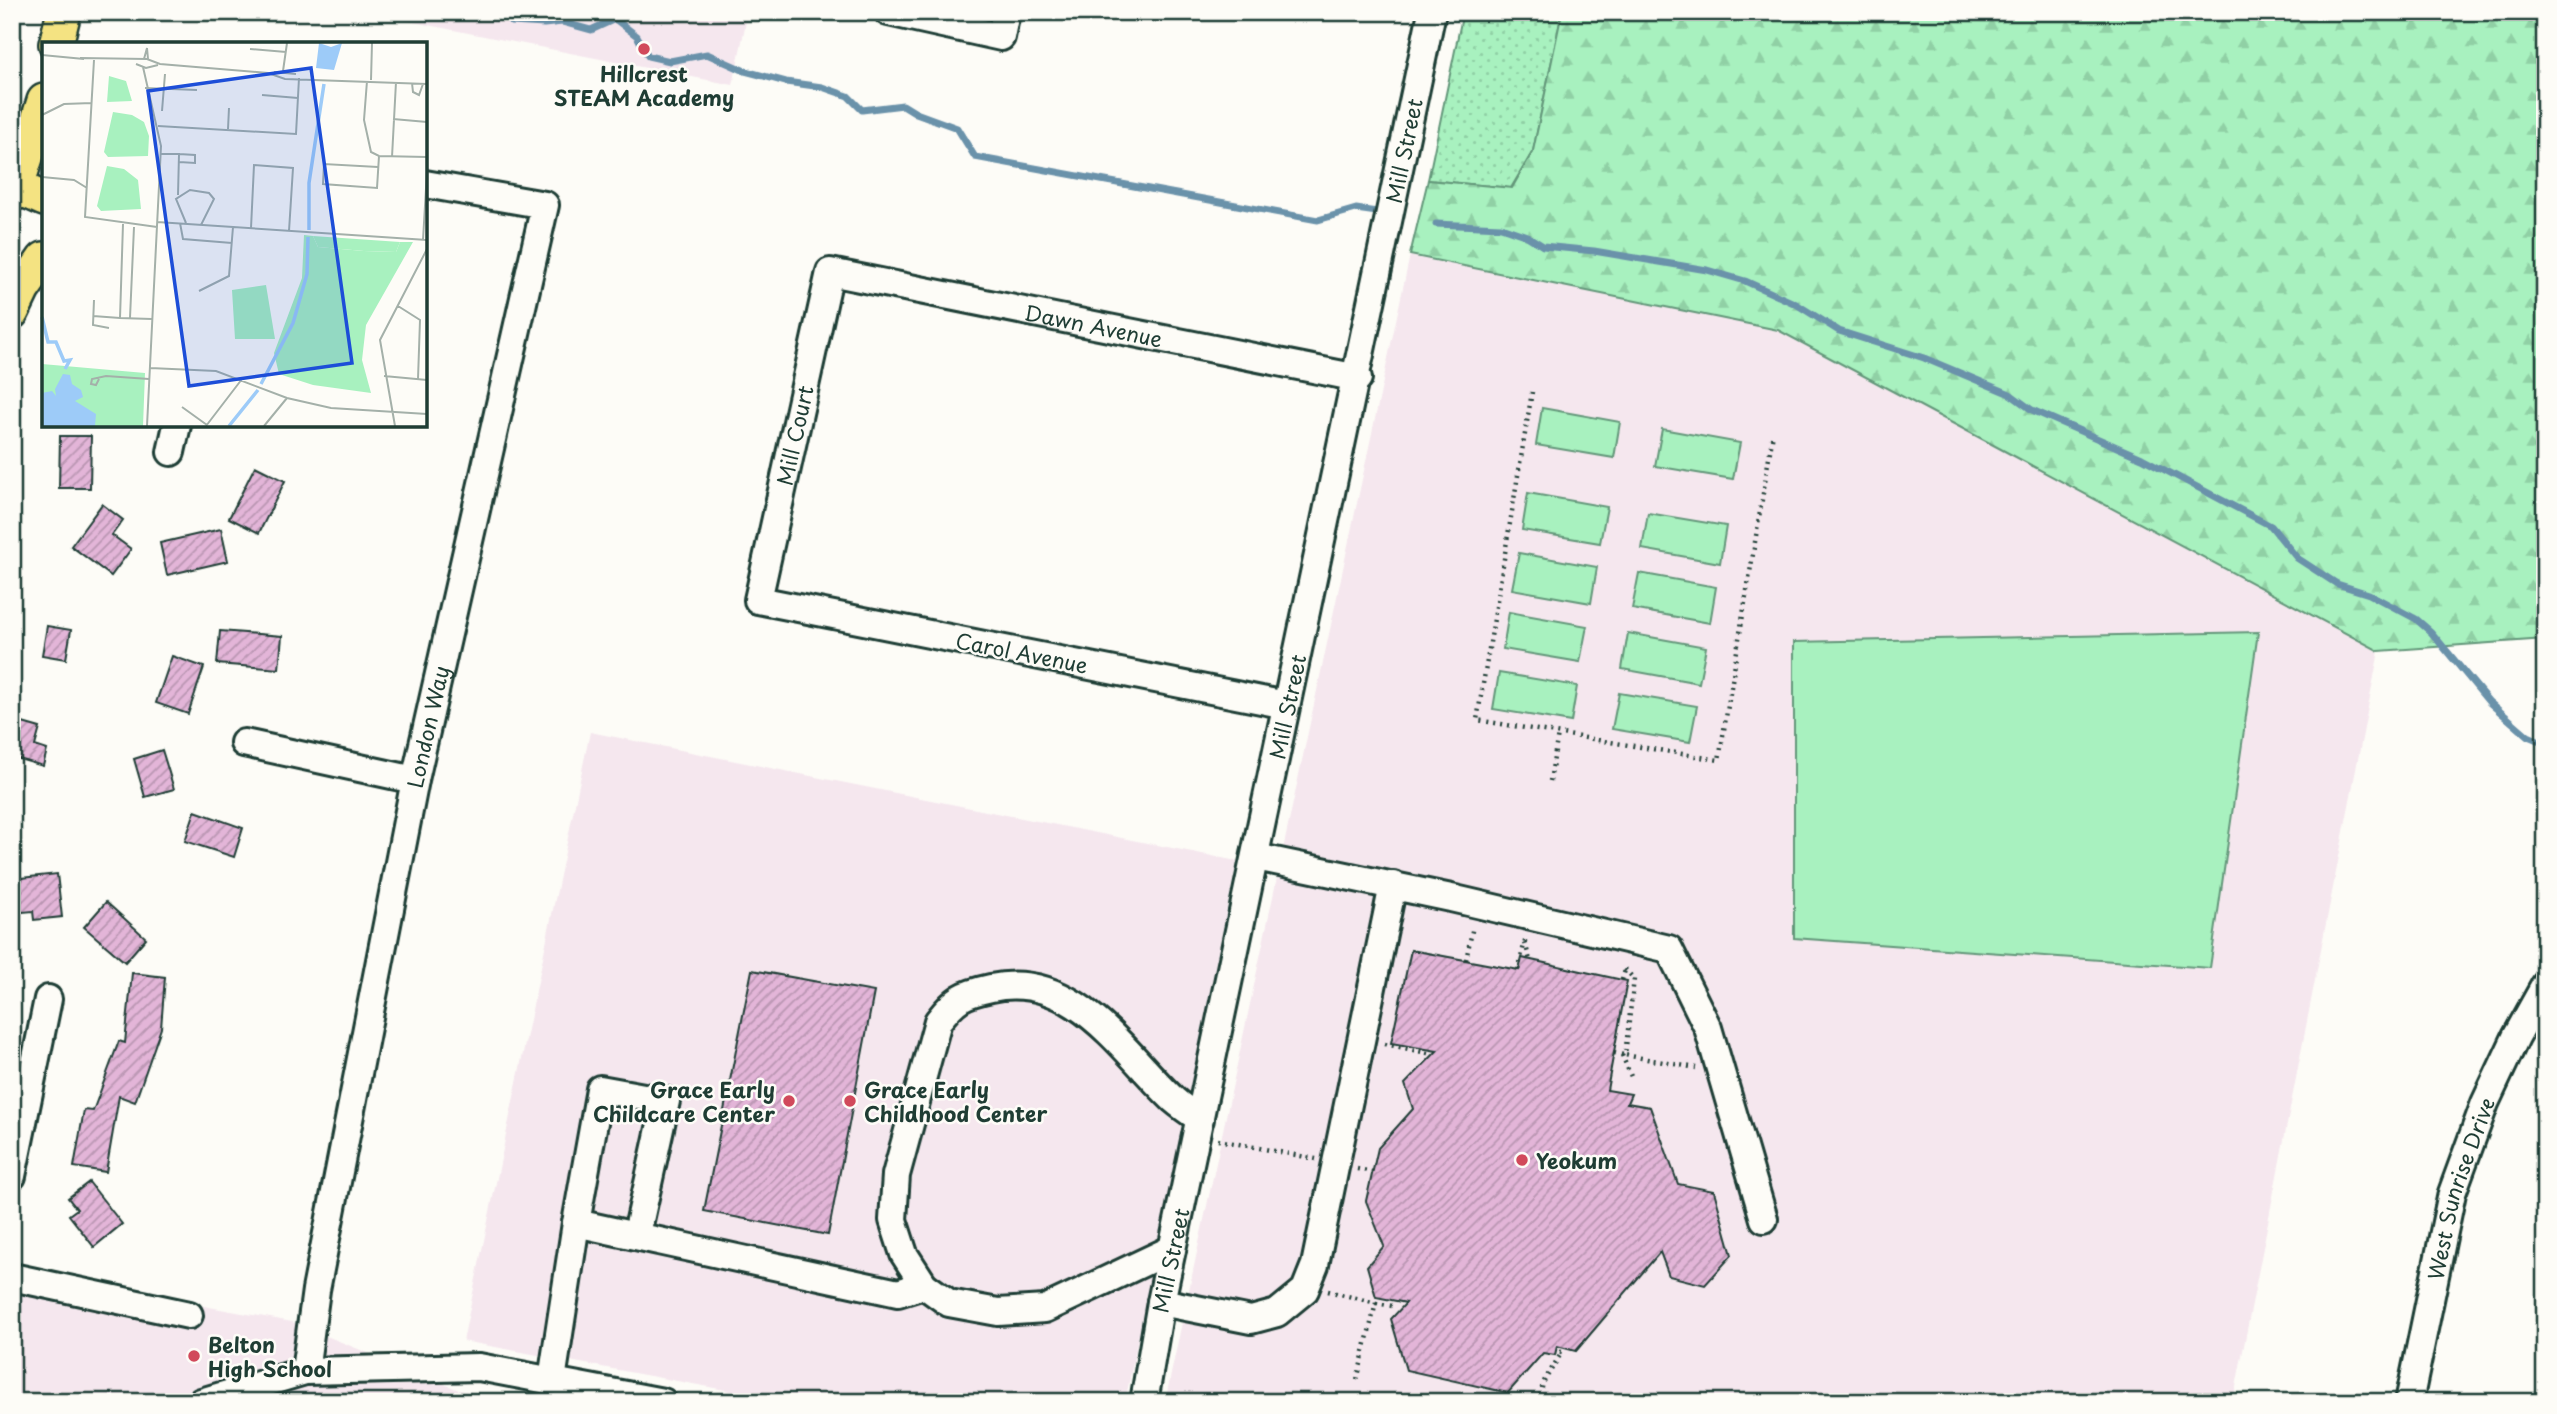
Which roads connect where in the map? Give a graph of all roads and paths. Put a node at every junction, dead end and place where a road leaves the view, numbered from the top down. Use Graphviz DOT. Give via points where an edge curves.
graph roads {
  1 [pos="64,12"];
  2 [pos="84,12"];
  3 [pos="888,12"];
  4 [pos="1006,12"];
  5 [pos="1433,12"];
  6 [pos="56,42"];
  7 [pos="77,42"];
  8 [pos="42,110"];
  9 [pos="427,184"];
  10 [pos="24,194"];
  11 [pos="32,262"];
  12 [pos="830,272"];
  13 [pos="12,312"];
  14 [pos="1358,378"];
  15 [pos="1532,392"];
  16 [pos="177,427"];
  17 [pos="1773,433"];
  18 [pos="171,452"];
  19 [pos="758,600"];
  20 [pos="1286,705"];
  21 [pos="1558,734"];
  22 [pos="244,743"];
  23 [pos="415,780"];
  24 [pos="1550,781"];
  25 [pos="1256,857"];
  26 [pos="1393,885"];
  27 [pos="1475,917"];
  28 [pos="1529,926"];
  29 [pos="1525,942"];
  30 [pos="1466,960"];
  31 [pos="1530,960"];
  32 [pos="1518,970"];
  33 [pos="1625,970"];
  34 [pos="2545,985"];
  35 [pos="48,999"];
  36 [pos="1377,1042"];
  37 [pos="1432,1054"];
  38 [pos="1614,1054"];
  39 [pos="1623,1055"];
  40 [pos="1696,1068"];
  41 [pos="1632,1079"];
  42 [pos="1200,1119"];
  43 [pos="1217,1140"];
  44 [pos="1323,1161"];
  45 [pos="12,1176"];
  46 [pos="1764,1219"];
  47 [pos="576,1223"];
  48 [pos="637,1234"];
  49 [pos="1172,1249"];
  50 [pos="12,1277"];
  51 [pos="924,1285"];
  52 [pos="1323,1290"];
  53 [pos="1161,1302"];
  54 [pos="1376,1303"];
  55 [pos="1392,1306"];
  56 [pos="189,1315"];
  57 [pos="1556,1351"];
  58 [pos="305,1371"];
  59 [pos="552,1380"];
  60 [pos="1357,1380"];
  61 [pos="201,1402"];
  62 [pos="663,1402"];
  63 [pos="1144,1402"];
  64 [pos="1539,1402"];
  65 [pos="2409,1402"];
  1 -- 6 [label="main road"];
  2 -- 7 [label="main road"];
  3 -- 4 [label="street" via="1001,37"];
  5 -- 14 [label="street, Mill Street"];
  8 -- 10 [label="main road"];
  9 -- 23 [label="street, London Way" via="545,205"];
  11 -- 13 [label="main road"];
  12 -- 14 [label="street, Dawn Avenue"];
  12 -- 19 [label="street, Mill Court"];
  14 -- 20 [label="street, Mill Street"];
  15 -- 21 [label="path" via="1477,720"];
  16 -- 18 [label="street"];
  17 -- 21 [label="path" via="1719,760"];
  19 -- 20 [label="street, Carol Avenue"];
  20 -- 25 [label="street, Mill Street"];
  21 -- 24 [label="path"];
  22 -- 23 [label="street"];
  23 -- 58 [label="street, London Way" via="316,1290"];
  25 -- 26 [label="street"];
  25 -- 42 [label="street, Mill Street"];
  26 -- 46 [label="street" via="1669,949 1708,1028"];
  26 -- 53 [label="street" via="1315,1265 1305,1290 1277,1313 1251,1320"];
  27 -- 30 [label="path"];
  28 -- 29 [label="path"];
  29 -- 31 [label="path"];
  29 -- 32 [label="path"];
  33 -- 39 [label="path" via="1634,979"];
  34 -- 65 [label="street, West Sunrise Drive" via="2485,1103 2456,1182"];
  35 -- 45 [label="street"];
  36 -- 37 [label="path"];
  38 -- 39 [label="path"];
  39 -- 40 [label="path"];
  39 -- 41 [label="path"];
  42 -- 49 [label="street, Mill Street"];
  42 -- 51 [label="street" via="1175,1101 1116,1038 1060,996 1024,985 999,986 954,1000 938,1021 896,1175 893,1220 904,1254"];
  43 -- 44 [label="path"];
  47 -- 48 [label="street"];
  47 -- 48 [label="street" via="600,1088 666,1101"];
  47 -- 59 [label="street"];
  48 -- 51 [label="street" via="898,1293"];
  49 -- 51 [label="street" via="1045,1308 998,1312 948,1303"];
  49 -- 53 [label="street, Mill Street"];
  50 -- 56 [label="street"];
  52 -- 54 [label="path"];
  53 -- 63 [label="street, Mill Street"];
  54 -- 55 [label="path"];
  54 -- 60 [label="path"];
  57 -- 64 [label="path" via="1562,1352 1542,1383"];
  58 -- 59 [label="street" via="479,1367"];
  58 -- 61 [label="street"];
  59 -- 62 [label="street"];
}
